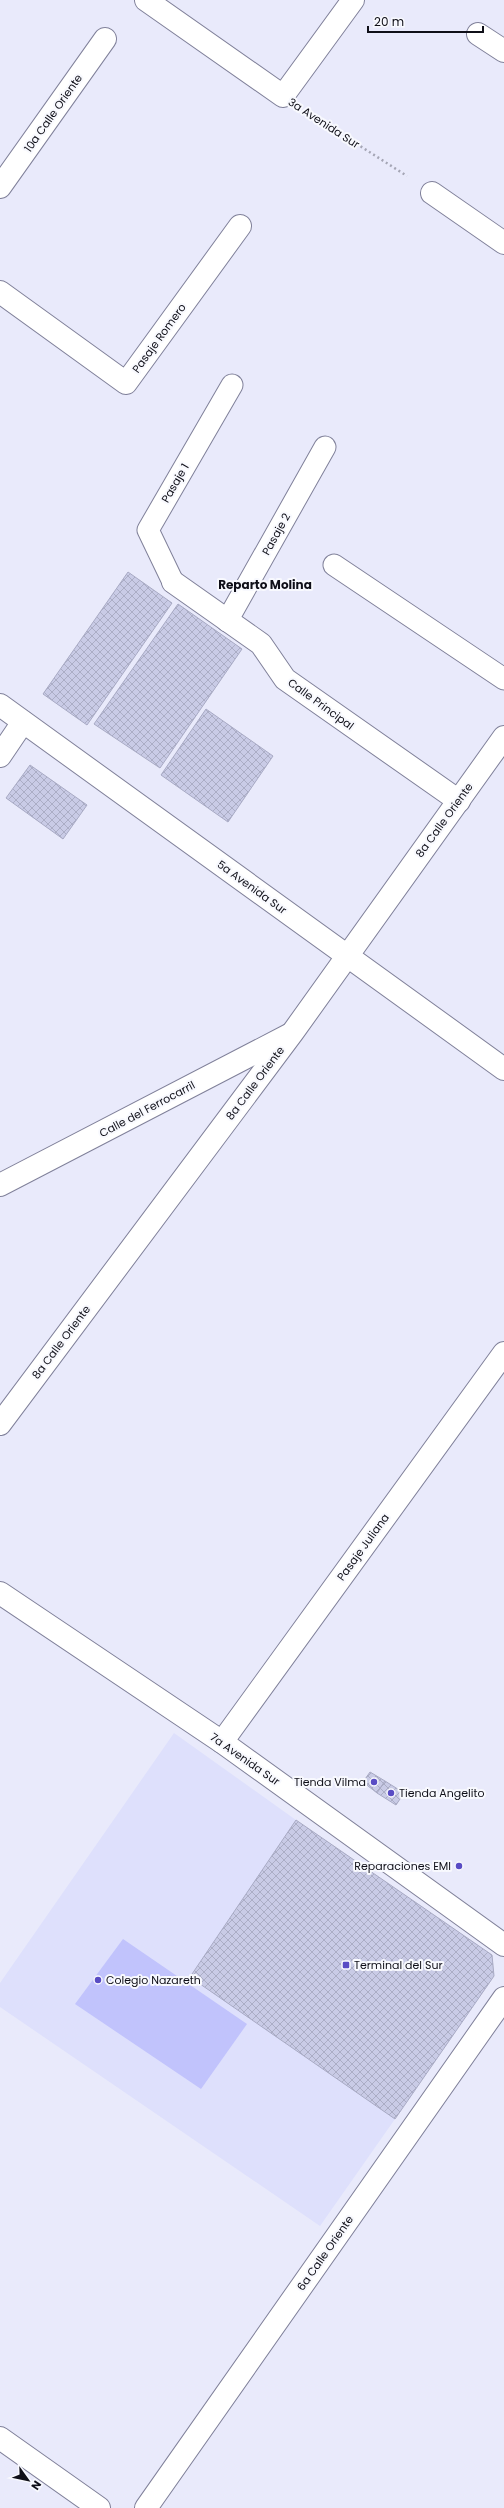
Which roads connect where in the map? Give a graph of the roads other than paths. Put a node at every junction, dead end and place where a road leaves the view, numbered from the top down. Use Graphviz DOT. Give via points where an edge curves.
graph roads {
  1 [pos="146,0"];
  2 [pos="353,0"];
  3 [pos="478,34"];
  4 [pos="105,40"];
  5 [pos="504,51"];
  6 [pos="0,187"];
  7 [pos="432,193"];
  8 [pos="240,226"];
  9 [pos="504,243"];
  10 [pos="0,292"];
  11 [pos="232,385"];
  12 [pos="325,447"];
  13 [pos="334,565"];
  14 [pos="173,582"];
  15 [pos="227,621"];
  16 [pos="504,679"];
  17 [pos="0,705"];
  18 [pos="23,722"];
  19 [pos="504,738"];
  20 [pos="0,756"];
  21 [pos="459,801"];
  22 [pos="347,955"];
  23 [pos="293,1032"];
  24 [pos="504,1069"];
  25 [pos="0,1185"];
  26 [pos="504,1353"];
  27 [pos="0,1424"];
  28 [pos="0,1593"];
  29 [pos="222,1742"];
  30 [pos="504,1945"];
  31 [pos="504,1998"];
  32 [pos="0,2438"];
  33 [pos="99,2508"];
  34 [pos="146,2508"];
  1 -- 2 [label="street, 3a Avenida Sur" via="283,96"];
  3 -- 5 [label="street"];
  4 -- 6 [label="street, 10a Calle Oriente"];
  7 -- 9 [label="street"];
  8 -- 10 [label="street, Pasaje Romero" via="126,383"];
  11 -- 14 [label="lane, Pasaje 1" via="148,530"];
  12 -- 15 [label="lane, Pasaje 2"];
  13 -- 16 [label="lane"];
  14 -- 15 [label="street, Calle Principal"];
  15 -- 21 [label="street, Calle Principal" via="261,644 285,679"];
  17 -- 18 [label="street, 5a Avenida Sur"];
  18 -- 20 [label="street"];
  18 -- 22 [label="street, 5a Avenida Sur"];
  19 -- 21 [label="street, 8a Calle Oriente"];
  21 -- 22 [label="street, 8a Calle Oriente"];
  22 -- 23 [label="street, 8a Calle Oriente"];
  22 -- 24 [label="street, 5a Avenida Sur"];
  23 -- 25 [label="street, Calle del Ferrocarril"];
  23 -- 27 [label="street, 8a Calle Oriente"];
  26 -- 29 [label="street, Pasaje Juliana"];
  28 -- 29 [label="street, 7a Avenida Sur"];
  29 -- 30 [label="street, 7a Avenida Sur"];
  31 -- 34 [label="street, 6a Calle Oriente"];
  32 -- 33 [label="street"];
}
